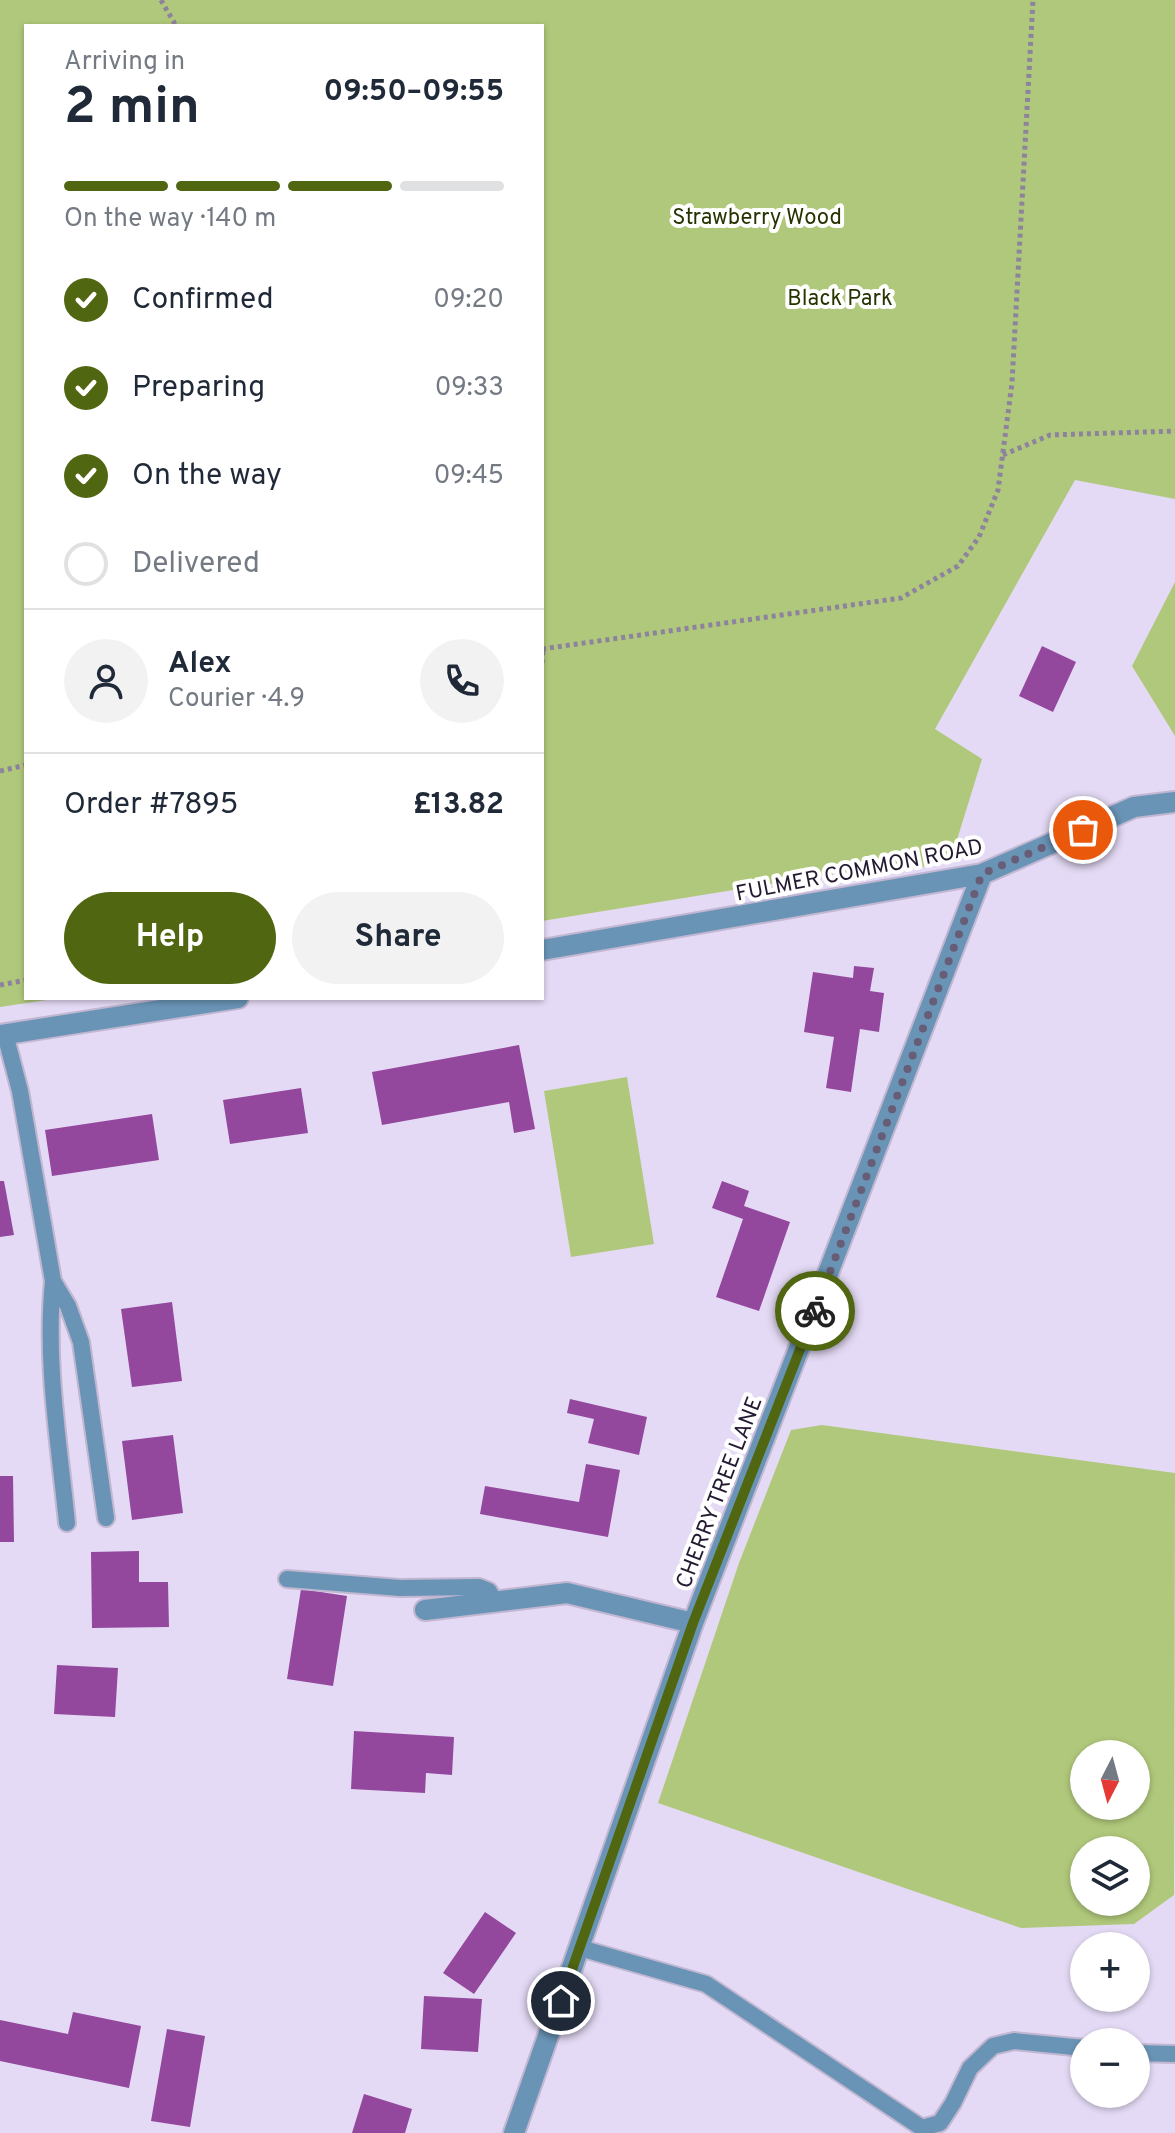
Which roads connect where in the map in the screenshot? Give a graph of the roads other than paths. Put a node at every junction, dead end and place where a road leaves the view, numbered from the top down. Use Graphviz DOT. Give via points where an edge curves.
graph roads {
  1 [pos="1175,802"];
  2 [pos="982,874"];
  3 [pos="544,950"];
  4 [pos="225,1000"];
  5 [pos="3,1035"];
  6 [pos="53,1281"];
  7 [pos="106,1518"];
  8 [pos="67,1523"];
  9 [pos="287,1579"];
  10 [pos="495,1602"];
  11 [pos="425,1610"];
  12 [pos="693,1623"];
  13 [pos="580,1948"];
  14 [pos="1070,2047"];
  15 [pos="1150,2053"];
  16 [pos="1175,2054"];
  17 [pos="514,2133"];
  1 -- 2 [label="street, FULMER COMMON ROAD" via="1134,807"];
  2 -- 3 [label="street, FULMER COMMON ROAD"];
  2 -- 12 [label="street, CHERRY TREE LANE"];
  4 -- 5 [label="street"];
  5 -- 6 [label="lane" via="20,1091"];
  6 -- 7 [label="lane" via="81,1342"];
  6 -- 8 [label="lane" via="50,1350"];
  9 -- 10 [label="lane" via="400,1588 479,1587"];
  10 -- 11 [label="street"];
  10 -- 12 [label="street" via="567,1593"];
  12 -- 13 [label="street, CHERRY TREE LANE"];
  13 -- 14 [label="lane" via="706,1984 922,2128 940,2123 970,2068 993,2046 1014,2041"];
  13 -- 17 [label="street, CHERRY TREE LANE"];
  15 -- 16 [label="lane"];
}
